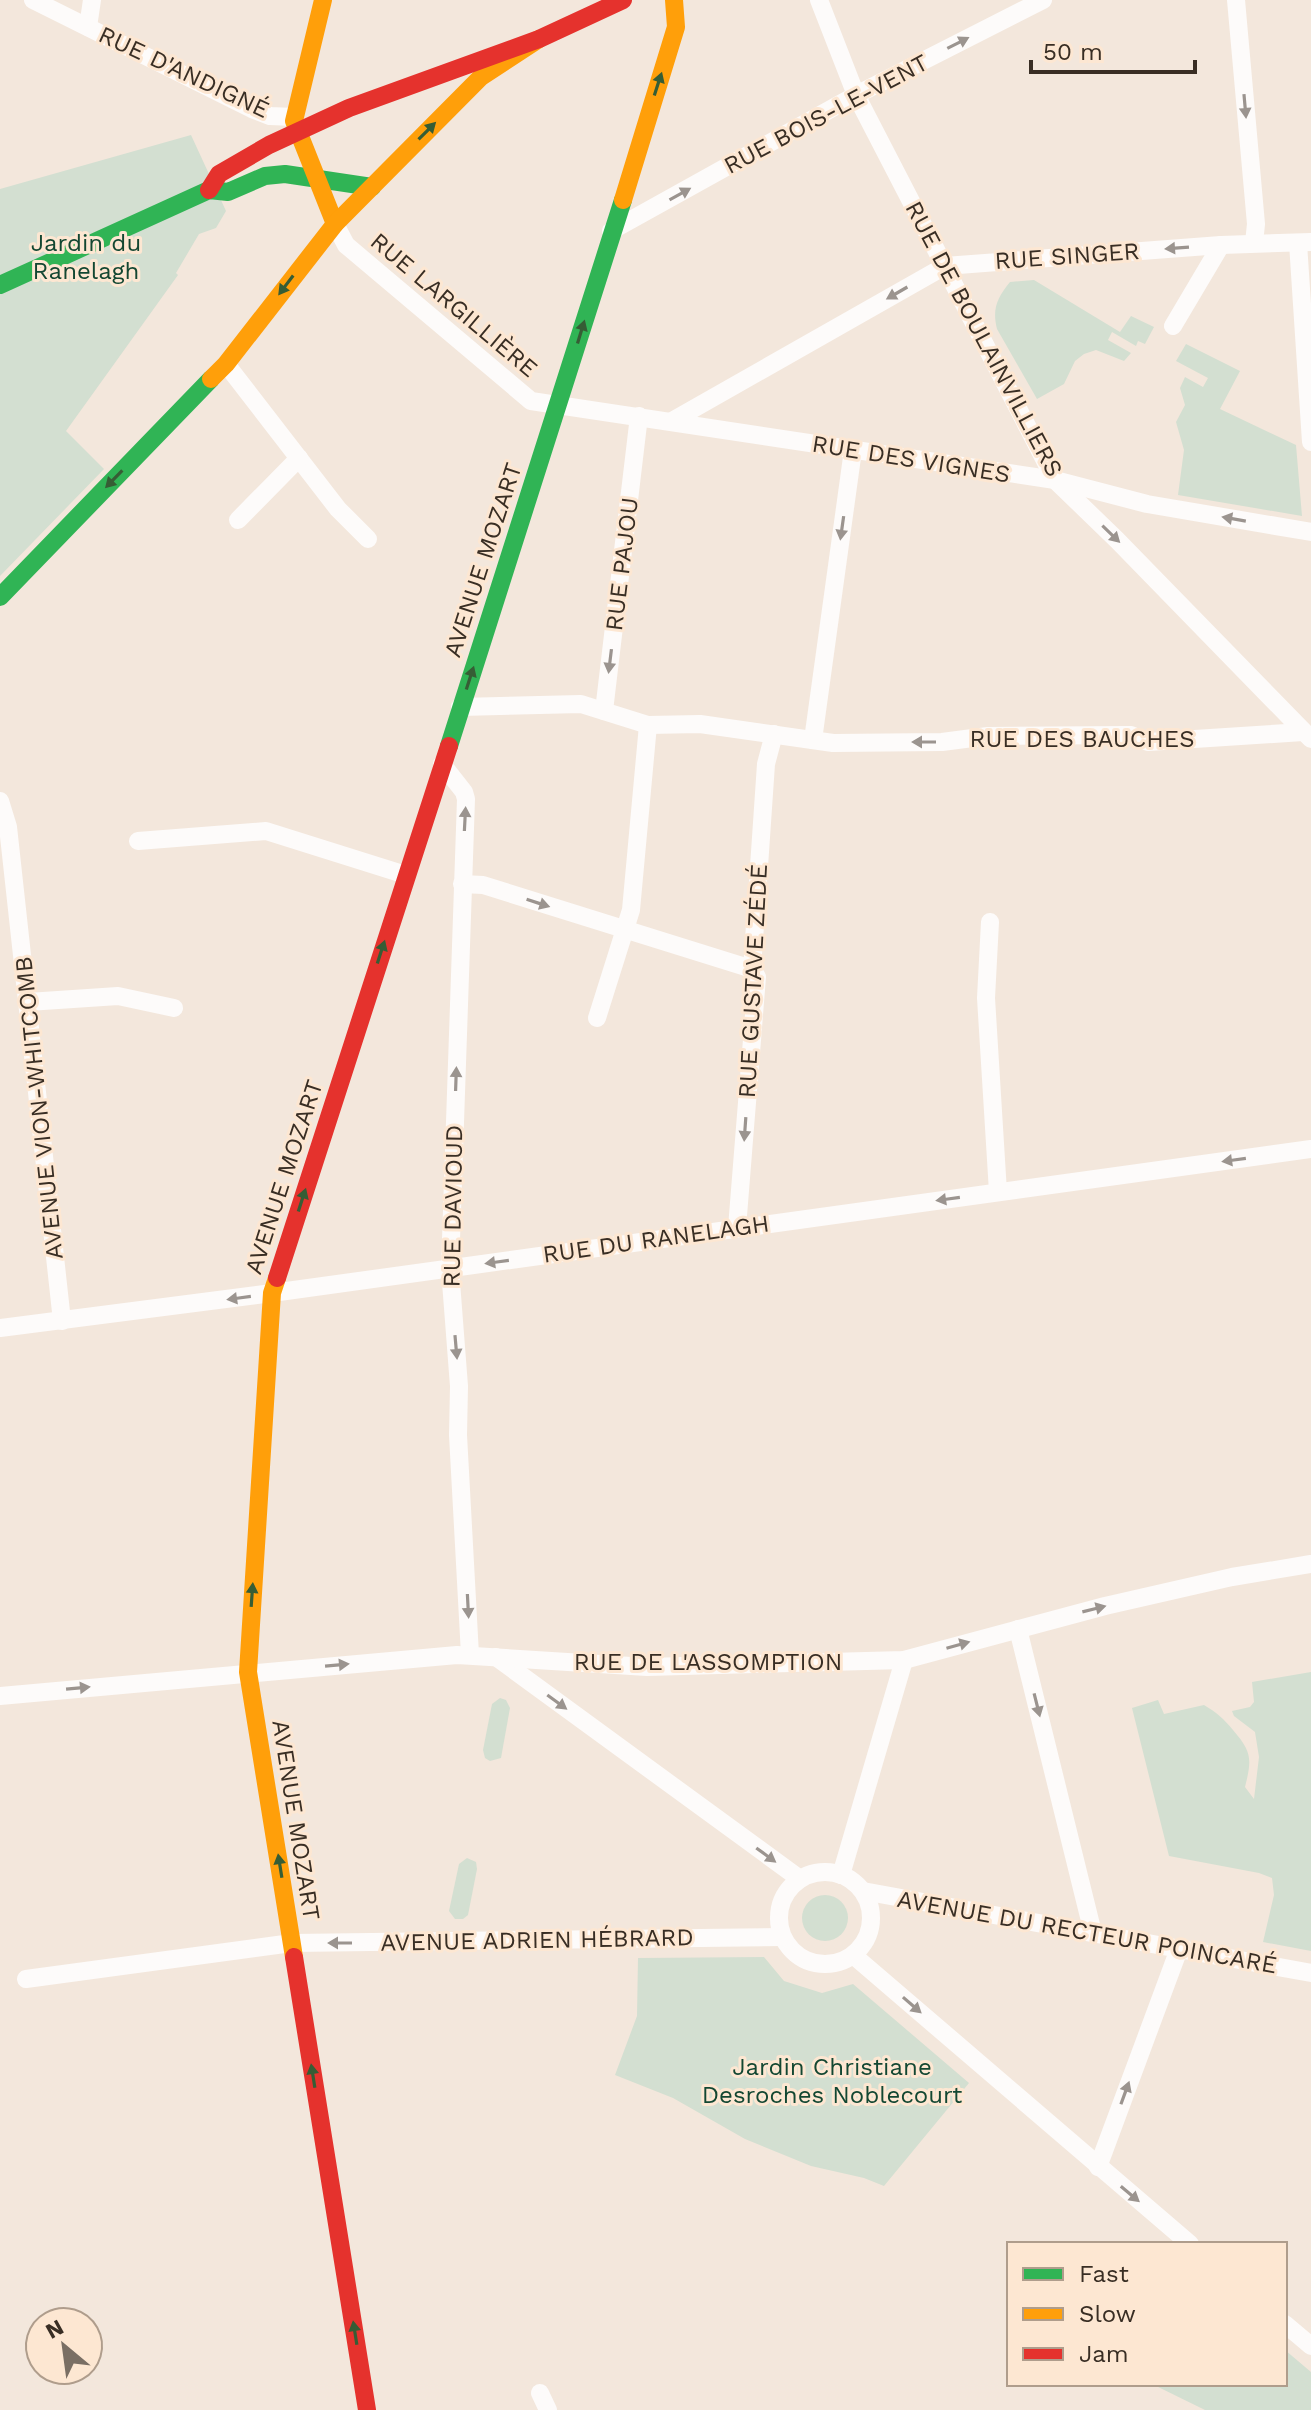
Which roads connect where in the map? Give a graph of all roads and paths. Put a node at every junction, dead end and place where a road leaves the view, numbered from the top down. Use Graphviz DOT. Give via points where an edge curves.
graph roads {
  1 [pos="33,0"];
  2 [pos="92,0"];
  3 [pos="323,0"];
  4 [pos="623,0"];
  5 [pos="674,0"];
  6 [pos="819,0"];
  7 [pos="1043,0"];
  8 [pos="1236,0"];
  9 [pos="88,27"];
  10 [pos="539,39"];
  11 [pos="856,95"];
  12 [pos="296,125"];
  13 [pos="317,178"];
  14 [pos="372,187"];
  15 [pos="209,190"];
  16 [pos="335,224"];
  17 [pos="611,231"];
  18 [pos="1304,242"];
  19 [pos="1254,243"];
  20 [pos="1221,245"];
  21 [pos="945,266"];
  22 [pos="0,285"];
  23 [pos="1173,326"];
  24 [pos="226,364"];
  25 [pos="556,406"];
  26 [pos="639,416"];
  27 [pos="672,421"];
  28 [pos="1311,442"];
  29 [pos="853,450"];
  30 [pos="299,458"];
  31 [pos="1055,480"];
  32 [pos="238,520"];
  33 [pos="1311,532"];
  34 [pos="368,539"];
  35 [pos="0,597"];
  36 [pos="460,707"];
  37 [pos="604,711"];
  38 [pos="648,725"];
  39 [pos="774,734"];
  40 [pos="1307,735"];
  41 [pos="813,740"];
  42 [pos="442,764"];
  43 [pos="0,801"];
  44 [pos="138,841"];
  45 [pos="406,875"];
  46 [pos="462,884"];
  47 [pos="990,922"];
  48 [pos="625,931"];
  49 [pos="752,969"];
  50 [pos="28,1002"];
  51 [pos="174,1008"];
  52 [pos="597,1018"];
  53 [pos="1311,1149"];
  54 [pos="998,1192"];
  55 [pos="737,1228"];
  56 [pos="450,1269"];
  57 [pos="272,1293"];
  58 [pos="62,1321"];
  59 [pos="0,1328"];
  60 [pos="1311,1564"];
  61 [pos="1018,1629"];
  62 [pos="470,1655"];
  63 [pos="494,1656"];
  64 [pos="904,1660"];
  65 [pos="248,1672"];
  66 [pos="0,1696"];
  67 [pos="841,1875"];
  68 [pos="800,1879"];
  69 [pos="863,1891"];
  70 [pos="1093,1933"];
  71 [pos="782,1937"];
  72 [pos="292,1943"];
  73 [pos="1179,1949"];
  74 [pos="853,1955"];
  75 [pos="1311,1973"];
  76 [pos="26,1979"];
  77 [pos="1098,2167"];
  78 [pos="1188,2242"];
  79 [pos="1287,2326"];
  80 [pos="1311,2346"];
  81 [pos="367,2410"];
  1 -- 9 [label="street, RUE D'ANDIGNÉ"];
  2 -- 9 [label="street"];
  3 -- 12 [label="street"];
  4 -- 10 [label="street"];
  17 -- 5 [label="street, AVENUE MOZART, one-way" via="676,27"];
  6 -- 11 [label="street, RUE DE BOULAINVILLIERS"];
  11 -- 7 [label="street, RUE BOIS-LE-VENT, one-way"];
  8 -- 19 [label="street, one-way"];
  9 -- 12 [label="street, RUE D'ANDIGNÉ" via="252,109"];
  10 -- 12 [label="street"];
  14 -- 10 [label="street, one-way" via="481,77"];
  17 -- 11 [label="street, RUE BOIS-LE-VENT, one-way"];
  11 -- 21 [label="street, RUE DE BOULAINVILLIERS"];
  12 -- 13 [label="street, RUE LARGILLIÈRE"];
  12 -- 15 [label="street" via="219,174"];
  13 -- 14 [label="street"];
  13 -- 15 [label="street" via="265,176 228,192"];
  13 -- 16 [label="street, RUE LARGILLIÈRE"];
  14 -- 16 [label="street"];
  15 -- 22 [label="street"];
  16 -- 24 [label="street, one-way"];
  16 -- 25 [label="street, RUE LARGILLIÈRE" via="346,245 531,401"];
  25 -- 17 [label="street, AVENUE MOZART, one-way"];
  18 -- 19 [label="street, RUE SINGER"];
  18 -- 28 [label="street"];
  19 -- 20 [label="street, RUE SINGER"];
  20 -- 21 [label="street, RUE SINGER, one-way"];
  20 -- 23 [label="street"];
  21 -- 27 [label="street, RUE SINGER, one-way"];
  21 -- 31 [label="street, RUE DE BOULAINVILLIERS"];
  24 -- 30 [label="street"];
  24 -- 35 [label="street, one-way"];
  25 -- 26 [label="street, RUE DES VIGNES"];
  36 -- 25 [label="street, AVENUE MOZART, one-way"];
  26 -- 27 [label="street, RUE DES VIGNES"];
  26 -- 37 [label="street, RUE PAJOU, one-way"];
  27 -- 29 [label="street, RUE DES VIGNES"];
  29 -- 31 [label="street, RUE DES VIGNES"];
  29 -- 41 [label="street, one-way"];
  30 -- 32 [label="street"];
  30 -- 34 [label="street"];
  33 -- 31 [label="street, RUE DES VIGNES, one-way" via="1147,504"];
  31 -- 40 [label="street, RUE DE BOULAINVILLIERS, one-way"];
  36 -- 37 [label="street, RUE DES BAUCHES" via="581,704"];
  36 -- 42 [label="street, AVENUE MOZART"];
  37 -- 38 [label="street, RUE DES BAUCHES"];
  38 -- 39 [label="street, RUE DES BAUCHES" via="700,724"];
  38 -- 48 [label="street"];
  39 -- 41 [label="street, RUE DES BAUCHES"];
  39 -- 49 [label="street, RUE GUSTAVE ZÉDÉ" via="766,764"];
  40 -- 41 [label="street, RUE DES BAUCHES, one-way" via="1148,742 1131,735 988,736 942,742"];
  42 -- 45 [label="street, AVENUE MOZART"];
  46 -- 42 [label="street, RUE DAVIOUD, one-way" via="466,799"];
  43 -- 50 [label="street, AVENUE VION-WHITCOMB" via="8,827"];
  44 -- 45 [label="street" via="266,831"];
  57 -- 45 [label="street, AVENUE MOZART, one-way"];
  46 -- 48 [label="street, one-way" via="483,885"];
  56 -- 46 [label="street, RUE DAVIOUD, one-way"];
  47 -- 54 [label="street" via="986,998"];
  48 -- 49 [label="street"];
  48 -- 52 [label="street"];
  49 -- 55 [label="street, RUE GUSTAVE ZÉDÉ, one-way" via="757,977"];
  50 -- 51 [label="street" via="118,996"];
  50 -- 58 [label="street, AVENUE VION-WHITCOMB"];
  53 -- 54 [label="street, RUE DU RANELAGH, one-way"];
  54 -- 55 [label="street, RUE DU RANELAGH, one-way"];
  55 -- 56 [label="street, RUE DU RANELAGH, one-way"];
  56 -- 57 [label="street, RUE DU RANELAGH"];
  56 -- 62 [label="street, RUE DAVIOUD, one-way"];
  57 -- 58 [label="street, RUE DU RANELAGH, one-way"];
  65 -- 57 [label="street, AVENUE MOZART, one-way"];
  58 -- 59 [label="street, RUE DU RANELAGH"];
  61 -- 60 [label="street, RUE DE L'ASSOMPTION, one-way" via="1232,1577"];
  64 -- 61 [label="street, RUE DE L'ASSOMPTION, one-way"];
  61 -- 70 [label="street, one-way"];
  62 -- 63 [label="street, RUE DE L'ASSOMPTION"];
  65 -- 62 [label="street, RUE DE L'ASSOMPTION, one-way"];
  63 -- 64 [label="street, RUE DE L'ASSOMPTION" via="647,1667"];
  63 -- 68 [label="street, one-way"];
  64 -- 67 [label="street"];
  66 -- 65 [label="street, RUE DE L'ASSOMPTION, one-way"];
  72 -- 65 [label="street, AVENUE MOZART, one-way"];
  67 -- 68 [label="street" via="820,1872"];
  67 -- 69 [label="street"];
  68 -- 71 [label="street" via="782,1899"];
  69 -- 70 [label="street, AVENUE DU RECTEUR POINCARÉ"];
  69 -- 74 [label="street" via="870,1928"];
  70 -- 73 [label="street, AVENUE DU RECTEUR POINCARÉ"];
  71 -- 72 [label="street, AVENUE ADRIEN HÉBRARD, one-way"];
  71 -- 74 [label="street" via="790,1949 815,1964"];
  72 -- 76 [label="street, AVENUE ADRIEN HÉBRARD"];
  81 -- 72 [label="street, AVENUE MOZART, one-way"];
  73 -- 75 [label="street, AVENUE DU RECTEUR POINCARÉ"];
  77 -- 73 [label="street, one-way"];
  74 -- 77 [label="street, one-way"];
  77 -- 78 [label="street, one-way"];
  79 -- 80 [label="street"];
}
